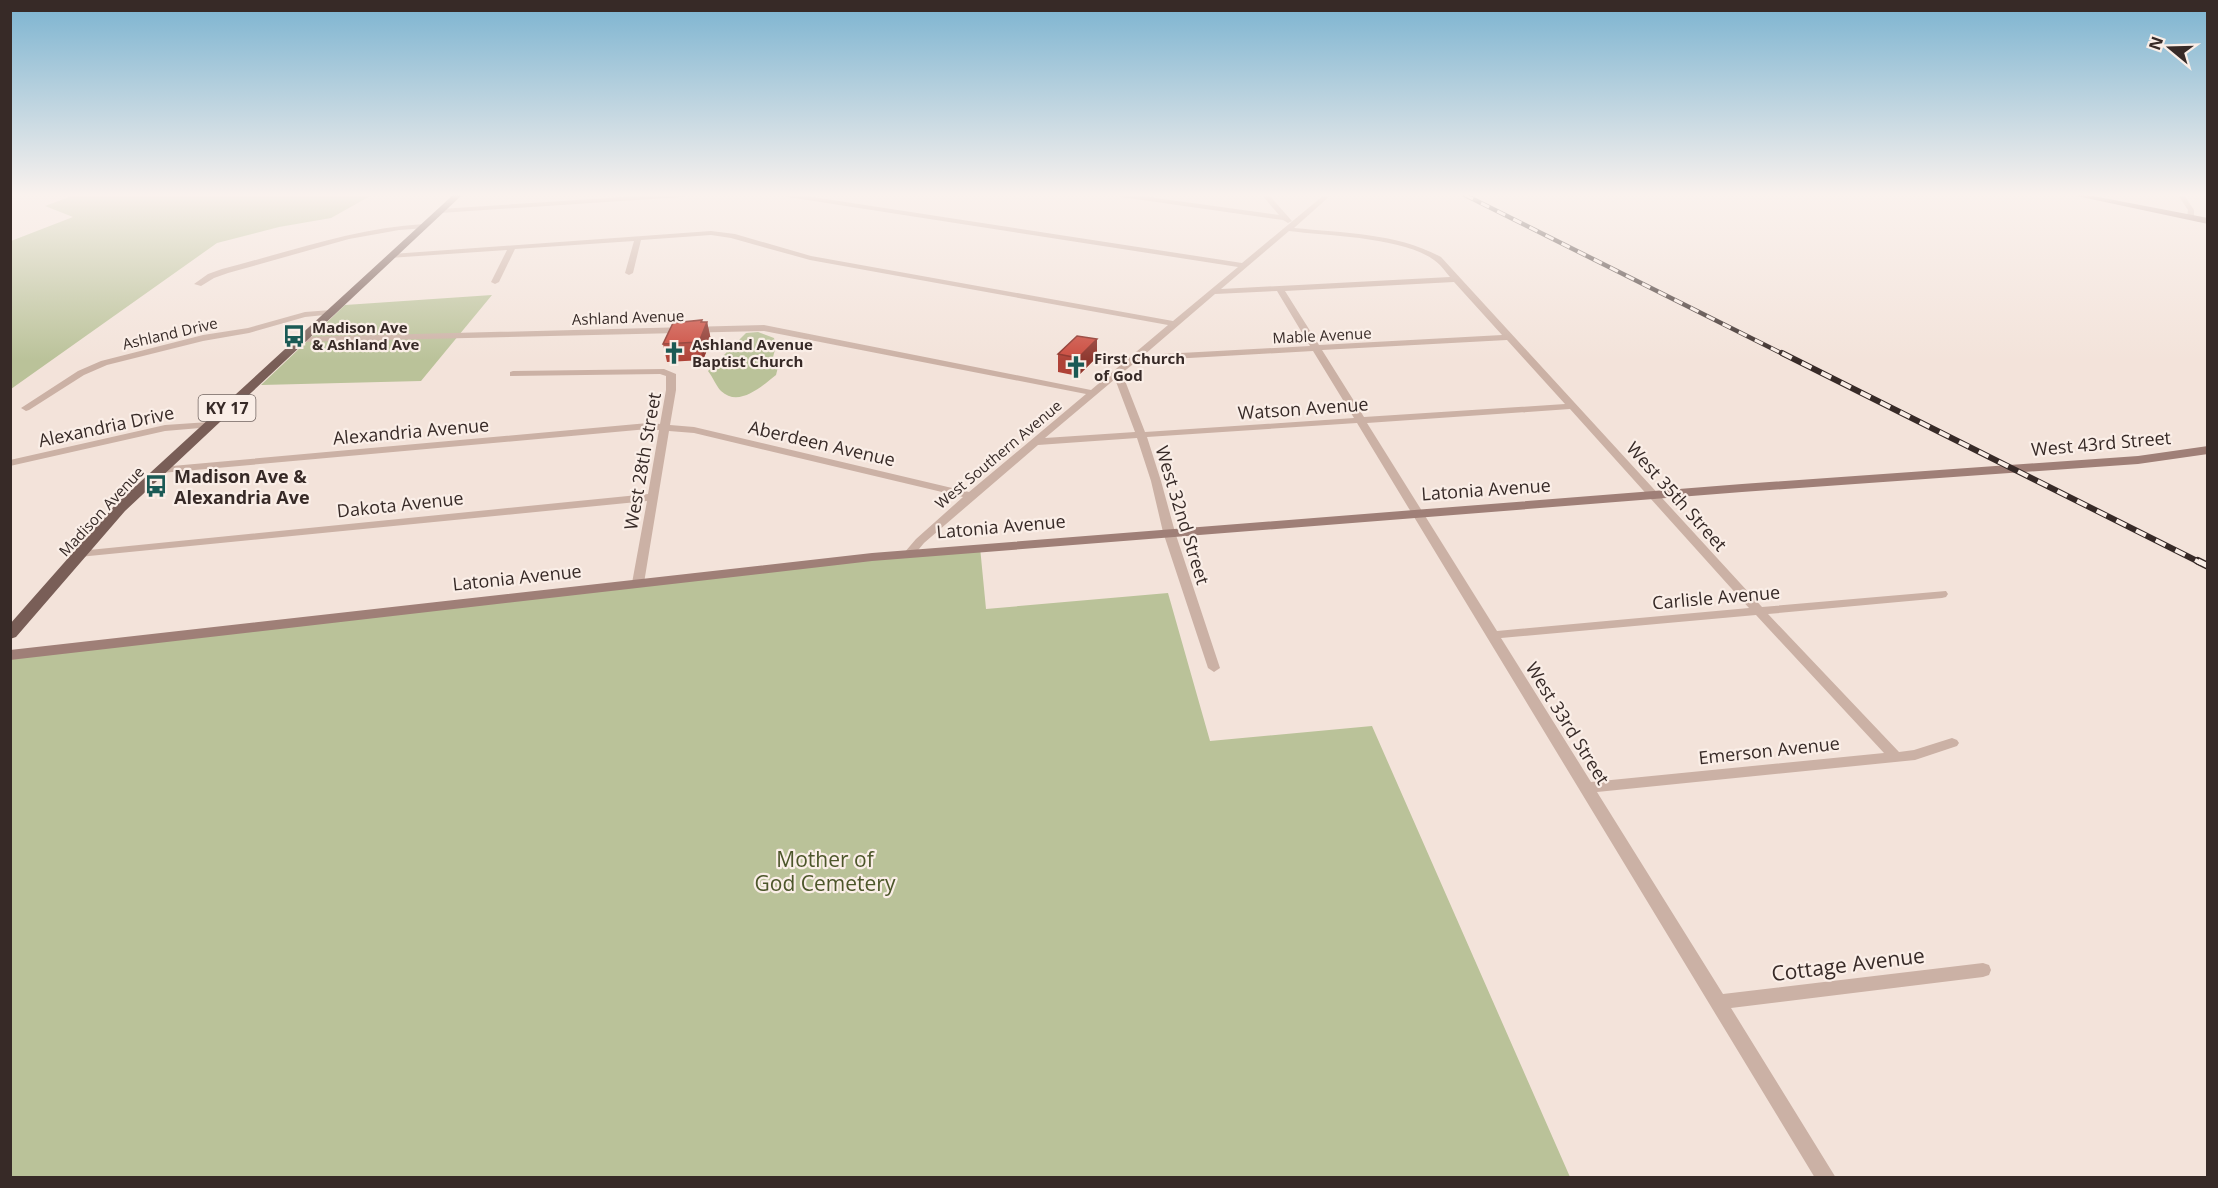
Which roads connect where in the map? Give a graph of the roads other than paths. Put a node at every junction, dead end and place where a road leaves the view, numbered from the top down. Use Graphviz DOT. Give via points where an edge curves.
graph roads {
  1 [pos="302,250"];
  2 [pos="398,250"];
  3 [pos="475,250"];
  4 [pos="511,250"];
  5 [pos="635,250"];
  6 [pos="781,250"];
  7 [pos="1126,250"];
  8 [pos="1260,250"];
  9 [pos="1424,250"];
  10 [pos="392,256"];
  11 [pos="1241,268"];
  12 [pos="629,273"];
  13 [pos="1457,279"];
  14 [pos="495,282"];
  15 [pos="198,284"];
  16 [pos="1280,289"];
  17 [pos="1213,292"];
  18 [pos="331,312"];
  19 [pos="1175,324"];
  20 [pos="1509,337"];
  21 [pos="302,340"];
  22 [pos="1316,349"];
  23 [pos="1135,358"];
  24 [pos="1118,372"];
  25 [pos="513,374"];
  26 [pos="1093,393"];
  27 [pos="1573,406"];
  28 [pos="26,408"];
  29 [pos="1361,421"];
  30 [pos="209,425"];
  31 [pos="665,427"];
  32 [pos="1141,435"];
  33 [pos="1035,442"];
  34 [pos="2208,450"];
  35 [pos="10,463"];
  36 [pos="161,470"];
  37 [pos="1998,470"];
  38 [pos="971,496"];
  39 [pos="1655,496"];
  40 [pos="652,497"];
  41 [pos="1418,514"];
  42 [pos="1168,532"];
  43 [pos="910,553"];
  44 [pos="79,554"];
  45 [pos="639,583"];
  46 [pos="1942,594"];
  47 [pos="1759,611"];
  48 [pos="10,634"];
  49 [pos="1492,635"];
  50 [pos="10,655"];
  51 [pos="1214,668"];
  52 [pos="1952,743"];
  53 [pos="1896,757"];
  54 [pos="1587,788"];
  55 [pos="1983,970"];
  56 [pos="1718,1002"];
  57 [pos="1826,1178"];
  1 -- 15 [label="street" via="225,271"];
  2 -- 10 [label="main road, Madison Avenue / KY 17"];
  3 -- 10 [label="street"];
  4 -- 14 [label="street"];
  5 -- 12 [label="street"];
  6 -- 19 [label="street"];
  7 -- 11 [label="street"];
  8 -- 11 [label="street, West Southern Avenue"];
  9 -- 13 [label="street, West 35th Street" via="1435,256"];
  10 -- 18 [label="main road, Madison Avenue / KY 17"];
  11 -- 17 [label="street, West Southern Avenue"];
  13 -- 16 [label="street"];
  13 -- 20 [label="street, West 35th Street"];
  16 -- 17 [label="street"];
  16 -- 22 [label="street, West 33rd Street"];
  17 -- 19 [label="street, West Southern Avenue"];
  18 -- 21 [label="main road, Madison Avenue / KY 17"];
  18 -- 28 [label="street, Ashland Drive" via="210,336 104,363"];
  19 -- 23 [label="street, West Southern Avenue"];
  20 -- 22 [label="street, Mable Avenue"];
  20 -- 27 [label="street, West 35th Street"];
  21 -- 26 [label="street, Ashland Avenue" via="764,328"];
  21 -- 30 [label="main road, Madison Avenue / KY 17"];
  22 -- 23 [label="street, Mable Avenue"];
  22 -- 29 [label="street, West 33rd Street"];
  23 -- 24 [label="street, West Southern Avenue"];
  24 -- 26 [label="street, West Southern Avenue"];
  24 -- 32 [label="street, West 32nd Street"];
  25 -- 31 [label="street, West 28th Street" via="672,374"];
  26 -- 33 [label="street, West Southern Avenue"];
  27 -- 29 [label="street, Watson Avenue"];
  27 -- 39 [label="street, West 35th Street"];
  29 -- 32 [label="street, Watson Avenue"];
  29 -- 41 [label="street, West 33rd Street"];
  30 -- 35 [label="street, Alexandria Drive" via="165,428"];
  30 -- 36 [label="main road, Madison Avenue / KY 17"];
  31 -- 36 [label="street, Alexandria Avenue"];
  31 -- 38 [label="street, Aberdeen Avenue" via="755,444"];
  31 -- 40 [label="street, West 28th Street"];
  32 -- 33 [label="street, Watson Avenue"];
  32 -- 42 [label="street, West 32nd Street"];
  33 -- 38 [label="street, West Southern Avenue"];
  34 -- 37 [label="street, West 43rd Street" via="2138,460"];
  36 -- 44 [label="main road, Madison Avenue / KY 17"];
  37 -- 39 [label="street, Latonia Avenue"];
  38 -- 43 [label="street, West Southern Avenue"];
  39 -- 41 [label="street, Latonia Avenue"];
  39 -- 47 [label="street, West 35th Street"];
  40 -- 44 [label="street, Dakota Avenue"];
  40 -- 45 [label="street, West 28th Street"];
  41 -- 42 [label="street, Latonia Avenue"];
  41 -- 49 [label="street, West 33rd Street"];
  42 -- 43 [label="street, Latonia Avenue"];
  42 -- 51 [label="street, West 32nd Street"];
  43 -- 45 [label="street, Latonia Avenue"];
  44 -- 48 [label="main road, Madison Avenue / KY 17"];
  45 -- 50 [label="street, Latonia Avenue"];
  46 -- 47 [label="street, Carlisle Avenue"];
  47 -- 49 [label="street, Carlisle Avenue"];
  47 -- 53 [label="street, West 35th Street"];
  49 -- 54 [label="street, West 33rd Street"];
  52 -- 53 [label="street, Emerson Avenue"];
  53 -- 54 [label="street, Emerson Avenue"];
  54 -- 56 [label="street, West 33rd Street"];
  55 -- 56 [label="street, Cottage Avenue"];
  56 -- 57 [label="street, West 33rd Street"];
}
